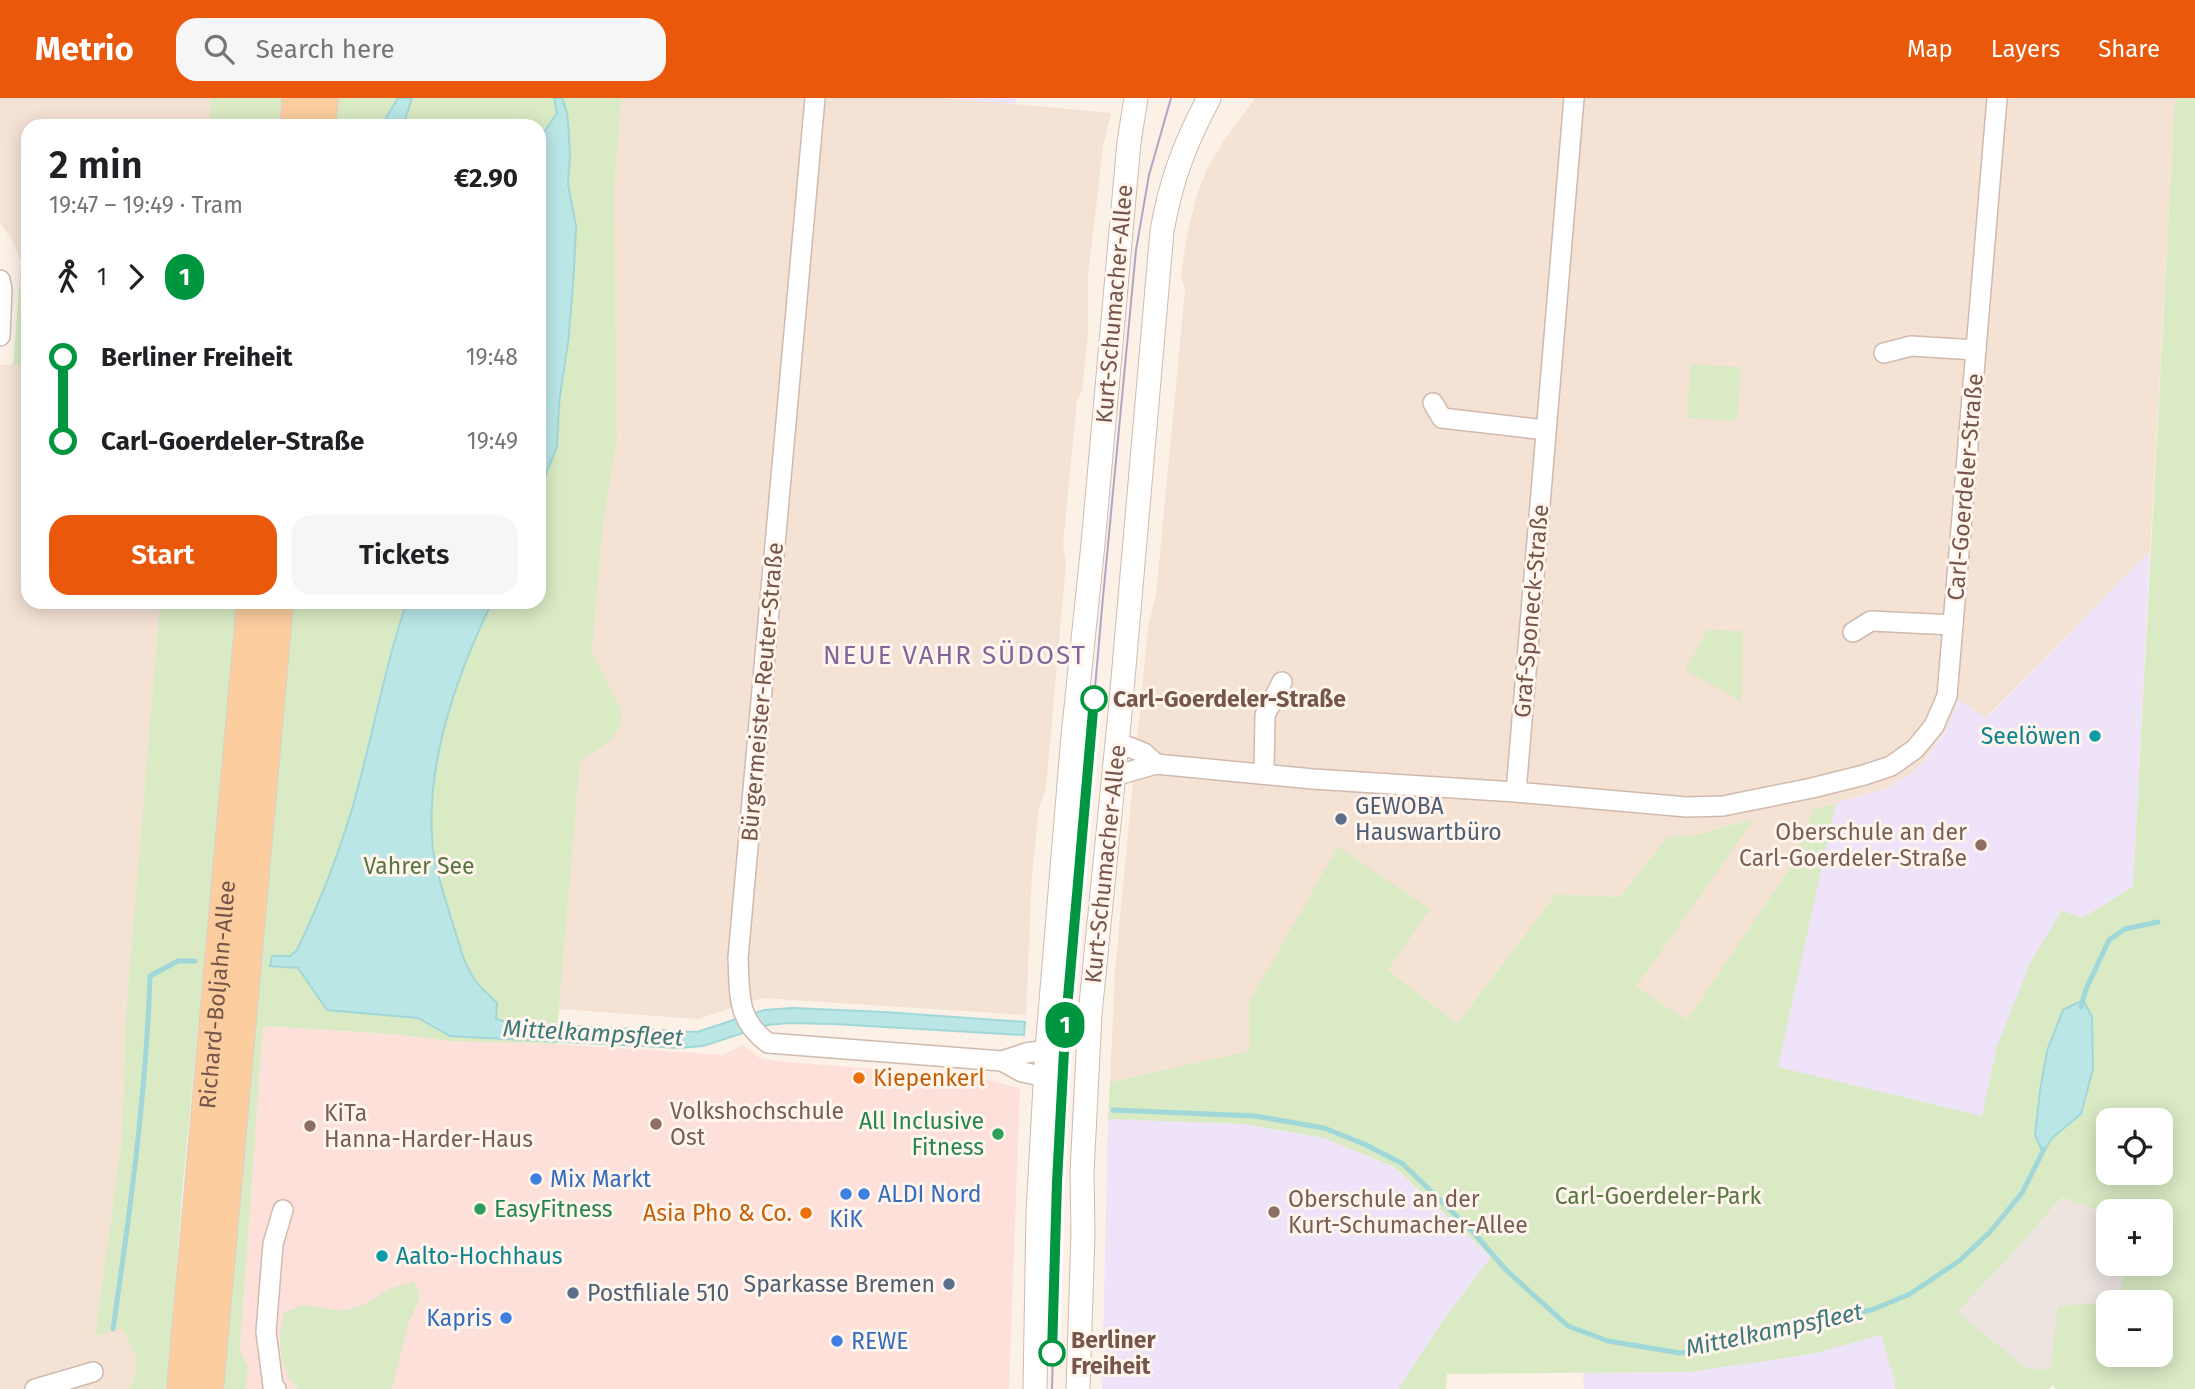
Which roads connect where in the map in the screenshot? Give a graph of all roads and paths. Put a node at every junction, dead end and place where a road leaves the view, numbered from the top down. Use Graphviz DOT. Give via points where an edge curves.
graph roads {
  1 [pos="298,98"];
  2 [pos="323,98"];
  3 [pos="815,98"];
  4 [pos="1136,98"];
  5 [pos="1574,98"];
  6 [pos="1997,98"];
  7 [pos="1212,99"];
  8 [pos="296,119"];
  9 [pos="321,119"];
  10 [pos="0,281"];
  11 [pos="0,336"];
  12 [pos="1976,350"];
  13 [pos="1884,353"];
  14 [pos="1433,403"];
  15 [pos="1545,430"];
  16 [pos="251,609"];
  17 [pos="277,609"];
  18 [pos="1953,625"];
  19 [pos="1853,632"];
  20 [pos="1282,682"];
  21 [pos="1117,742"];
  22 [pos="1156,764"];
  23 [pos="1264,774"];
  24 [pos="1114,776"];
  25 [pos="1516,792"];
  26 [pos="1047,1050"];
  27 [pos="1002,1060"];
  28 [pos="1045,1077"];
  29 [pos="283,1210"];
  30 [pos="93,1372"];
  31 [pos="36,1389"];
  32 [pos="182,1389"];
  33 [pos="208,1389"];
  34 [pos="276,1389"];
  35 [pos="1035,1389"];
  36 [pos="1078,1389"];
  1 -- 8 [label="main road"];
  2 -- 9 [label="main road"];
  3 -- 27 [label="street, Bürgermeister-Reuter-Straße" via="738,958 743,1015 768,1042"];
  4 -- 26 [label="street, Kurt-Schumacher-Allee"];
  5 -- 15 [label="street, Graf-Sponeck-Straße"];
  6 -- 12 [label="street, Carl-Goerdeler-Straße"];
  7 -- 21 [label="street, Kurt-Schumacher-Allee" via="1182,153 1162,231"];
  10 -- 11 [label="street"];
  12 -- 13 [label="street, Carl-Goerdeler-Straße" via="1910,346"];
  12 -- 18 [label="street, Carl-Goerdeler-Straße"];
  14 -- 15 [label="street" via="1442,418"];
  15 -- 25 [label="street, Graf-Sponeck-Straße"];
  16 -- 32 [label="main road, Richard-Boljahn-Allee"];
  17 -- 33 [label="main road, Richard-Boljahn-Allee"];
  18 -- 19 [label="street, Carl-Goerdeler-Straße" via="1871,621"];
  18 -- 25 [label="street, Carl-Goerdeler-Straße" via="1947,696 1934,726 1915,749 1891,766 1723,806"];
  20 -- 23 [label="street" via="1265,715"];
  21 -- 22 [label="street, Carl-Goerdeler-Straße" via="1144,753"];
  21 -- 24 [label="street, Kurt-Schumacher-Allee"];
  22 -- 23 [label="street, Carl-Goerdeler-Straße"];
  22 -- 24 [label="street, Carl-Goerdeler-Straße"];
  23 -- 25 [label="street, Carl-Goerdeler-Straße"];
  24 -- 36 [label="street, Kurt-Schumacher-Allee" via="1090,1014"];
  26 -- 27 [label="street, Bürgermeister-Reuter-Straße"];
  26 -- 28 [label="street, Kurt-Schumacher-Allee"];
  27 -- 28 [label="street, Bürgermeister-Reuter-Straße" via="1022,1072"];
  28 -- 35 [label="street, Kurt-Schumacher-Allee"];
  29 -- 34 [label="street" via="274,1244 267,1332"];
  30 -- 31 [label="street"];
}
